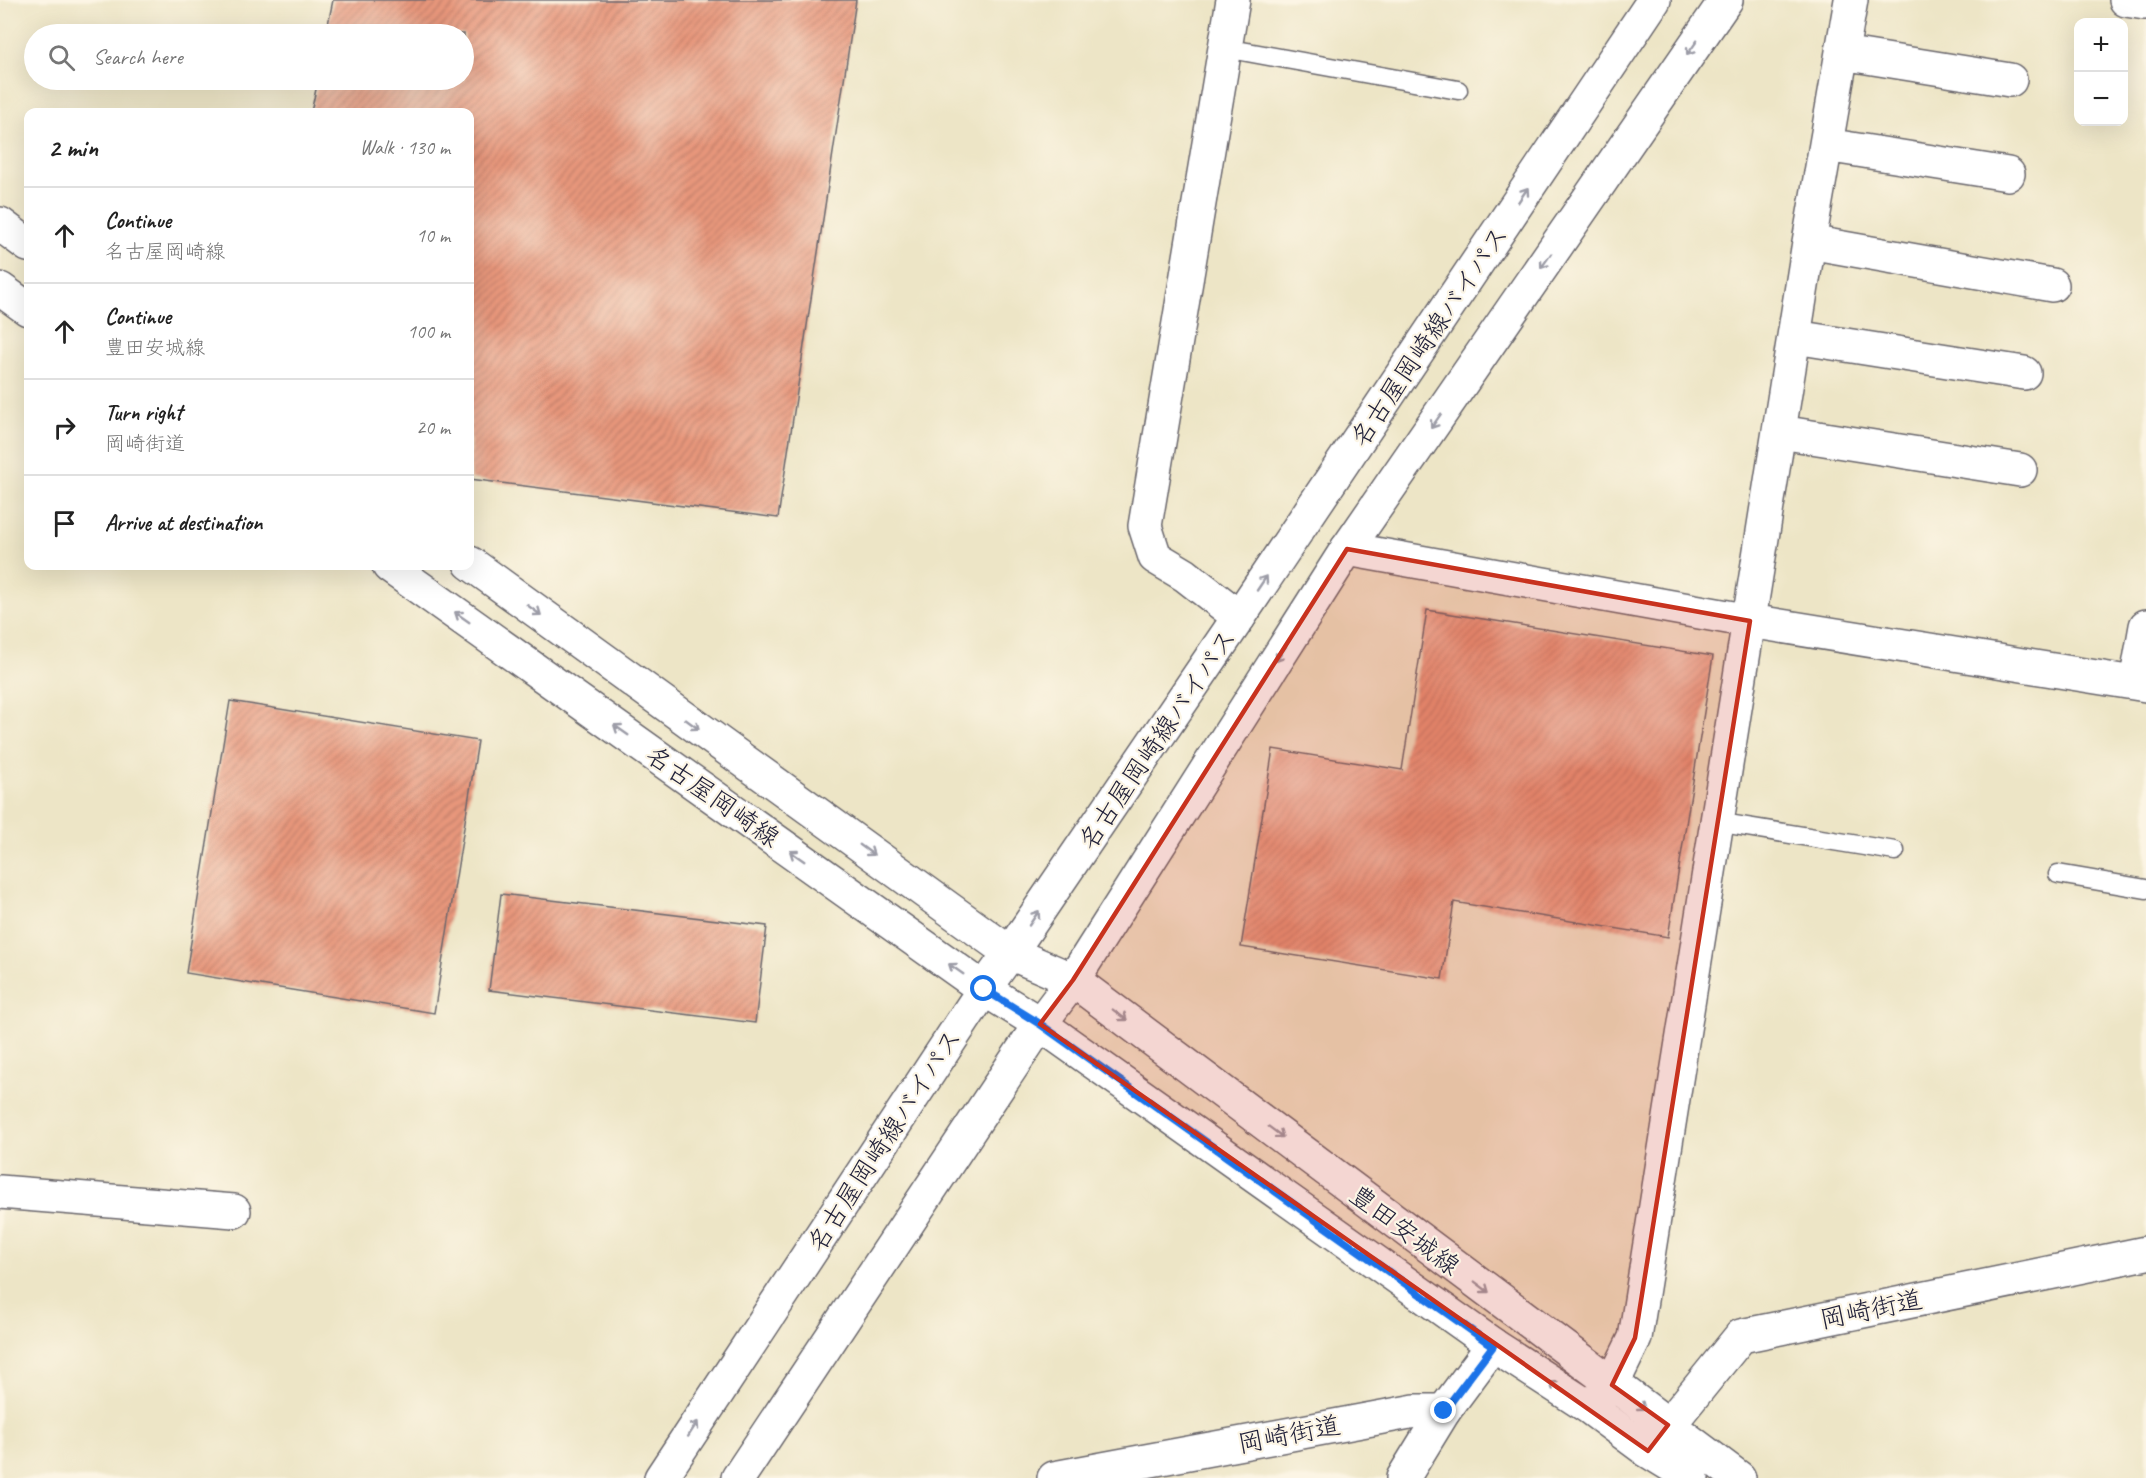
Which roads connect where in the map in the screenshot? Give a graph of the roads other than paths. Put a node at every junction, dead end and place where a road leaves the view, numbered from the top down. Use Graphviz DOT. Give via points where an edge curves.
graph roads {
  1 [pos="1233,0"];
  2 [pos="1654,0"];
  3 [pos="1726,0"];
  4 [pos="1851,0"];
  5 [pos="2126,0"];
  6 [pos="2145,3"];
  7 [pos="1225,48"];
  8 [pos="1842,53"];
  9 [pos="2010,80"];
  10 [pos="1458,90"];
  11 [pos="1826,145"];
  12 [pos="2008,174"];
  13 [pos="0,224"];
  14 [pos="24,242"];
  15 [pos="1809,242"];
  16 [pos="2052,285"];
  17 [pos="0,289"];
  18 [pos="24,306"];
  19 [pos="1795,337"];
  20 [pos="2024,373"];
  21 [pos="1780,432"];
  22 [pos="2020,470"];
  23 [pos="1347,549"];
  24 [pos="474,566"];
  25 [pos="395,570"];
  26 [pos="1239,617"];
  27 [pos="1750,621"];
  28 [pos="2146,626"];
  29 [pos="2141,684"];
  30 [pos="1716,822"];
  31 [pos="1894,850"];
  32 [pos="2058,874"];
  33 [pos="2146,890"];
  34 [pos="1010,953"];
  35 [pos="1073,980"];
  36 [pos="984,989"];
  37 [pos="1040,1024"];
  38 [pos="0,1192"];
  39 [pos="234,1211"];
  40 [pos="2146,1253"];
  41 [pos="1493,1346"];
  42 [pos="1601,1396"];
  43 [pos="1444,1411"];
  44 [pos="1668,1425"];
  45 [pos="1648,1451"];
  46 [pos="1072,1476"];
  47 [pos="661,1478"];
  48 [pos="738,1478"];
  49 [pos="1403,1478"];
  50 [pos="1692,1478"];
  51 [pos="1738,1478"];
  1 -- 7 [label="main road"];
  26 -- 2 [label="main road, 名古屋岡崎線バイパス, one-way"];
  3 -- 23 [label="main road, 名古屋岡崎線バイパス, one-way"];
  4 -- 8 [label="main road"];
  5 -- 6 [label="main road"];
  7 -- 10 [label="lane"];
  7 -- 26 [label="main road" via="1145,526 1155,557"];
  8 -- 9 [label="main road"];
  8 -- 11 [label="main road"];
  11 -- 12 [label="main road"];
  11 -- 15 [label="main road"];
  13 -- 14 [label="main road"];
  15 -- 16 [label="main road"];
  15 -- 19 [label="main road"];
  17 -- 18 [label="main road"];
  19 -- 20 [label="main road"];
  19 -- 21 [label="main road"];
  21 -- 22 [label="main road"];
  21 -- 27 [label="main road"];
  23 -- 27 [label="main road"];
  23 -- 35 [label="main road, 名古屋岡崎線バイパス, one-way"];
  24 -- 34 [label="main road, 名古屋岡崎線, one-way"];
  36 -- 25 [label="main road, 名古屋岡崎線, one-way"];
  34 -- 26 [label="main road, 名古屋岡崎線バイパス, one-way"];
  27 -- 29 [label="main road"];
  27 -- 30 [label="main road"];
  28 -- 29 [label="main road"];
  30 -- 31 [label="lane"];
  30 -- 42 [label="main road" via="1635,1338"];
  32 -- 33 [label="lane"];
  34 -- 35 [label="main road, 名古屋岡崎線"];
  34 -- 36 [label="main road, 名古屋岡崎線バイパス"];
  35 -- 37 [label="main road, 名古屋岡崎線バイパス"];
  35 -- 42 [label="main road, 豊田安城線, one-way"];
  36 -- 37 [label="main road, 名古屋岡崎線"];
  47 -- 36 [label="main road, 名古屋岡崎線バイパス, one-way"];
  37 -- 41 [label="main road, 豊田安城線"];
  37 -- 48 [label="main road, 名古屋岡崎線バイパス"];
  38 -- 39 [label="main road"];
  40 -- 44 [label="main road, 岡崎街道" via="1741,1336"];
  42 -- 41 [label="main road, 豊田安城線, one-way"];
  41 -- 43 [label="main road"];
  42 -- 44 [label="main road, 豊田安城線, one-way"];
  42 -- 45 [label="main road, 豊田安城線"];
  43 -- 46 [label="main road, 岡崎街道" via="1415,1411"];
  43 -- 49 [label="main road"];
  44 -- 45 [label="main road, 岡崎街道"];
  44 -- 51 [label="main road, 豊田安城線"];
  45 -- 50 [label="main road, 豊田安城線"];
}
